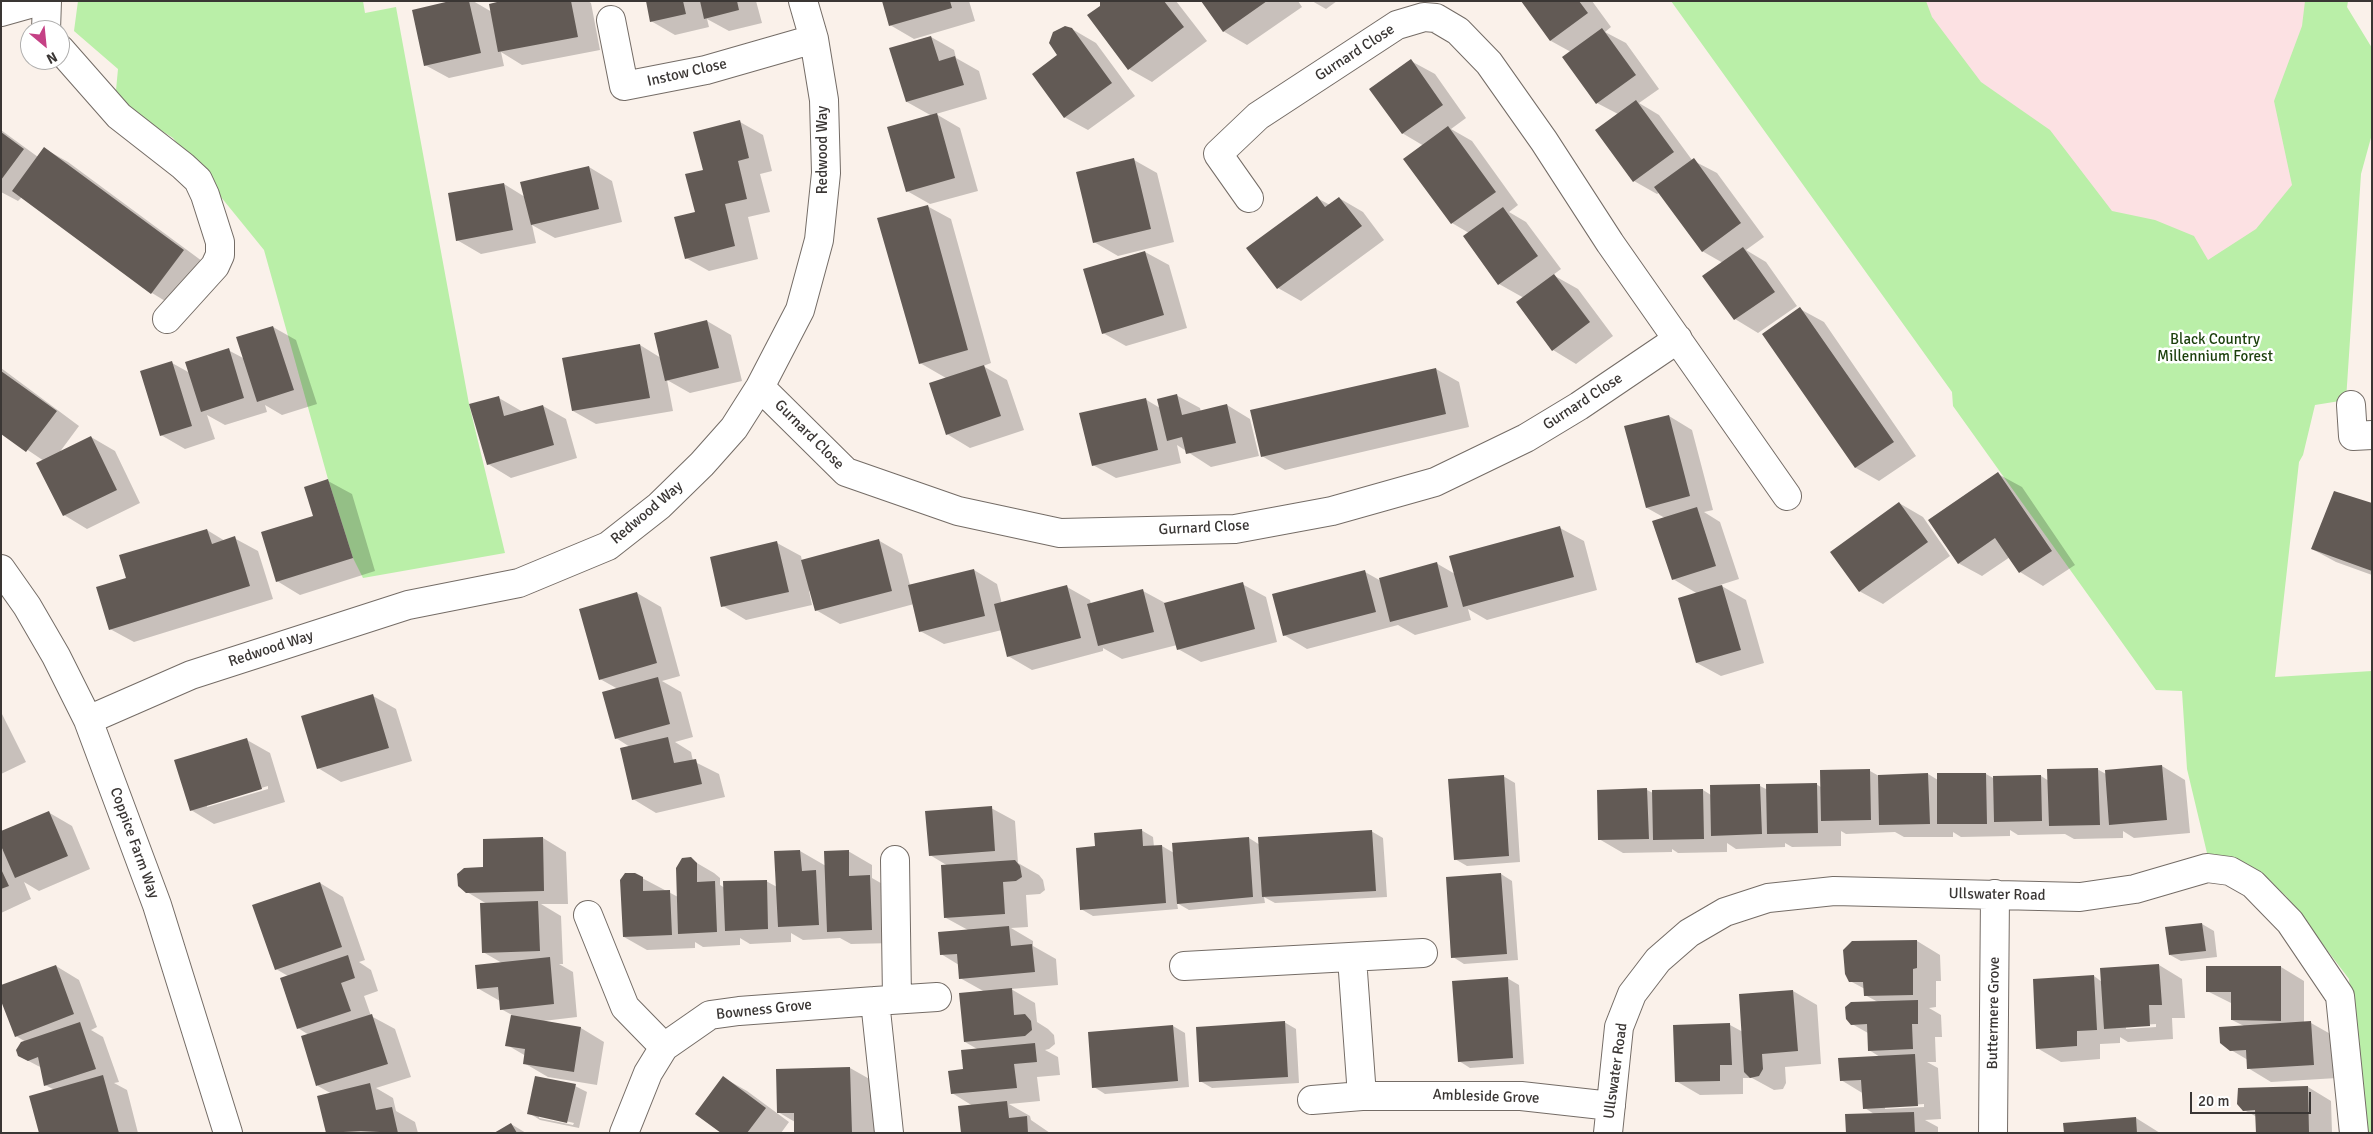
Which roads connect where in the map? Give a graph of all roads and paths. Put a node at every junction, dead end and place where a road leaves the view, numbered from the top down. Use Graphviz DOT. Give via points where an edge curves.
graph roads {
  1 [pos="40,1"];
  2 [pos="47,1"];
  3 [pos="803,1"];
  4 [pos="1,12"];
  5 [pos="46,20"];
  6 [pos="611,20"];
  7 [pos="814,39"];
  8 [pos="70,60"];
  9 [pos="1249,198"];
  10 [pos="167,320"];
  11 [pos="1678,339"];
  12 [pos="760,387"];
  13 [pos="2351,405"];
  14 [pos="2372,435"];
  15 [pos="1787,496"];
  16 [pos="1,569"];
  17 [pos="88,720"];
  18 [pos="895,860"];
  19 [pos="1995,894"];
  20 [pos="588,915"];
  21 [pos="1423,953"];
  22 [pos="1352,958"];
  23 [pos="1184,966"];
  24 [pos="937,997"];
  25 [pos="886,1000"];
  26 [pos="664,1047"];
  27 [pos="1362,1096"];
  28 [pos="1312,1100"];
  29 [pos="1609,1120"];
  30 [pos="228,1133"];
  31 [pos="624,1133"];
  32 [pos="888,1133"];
  33 [pos="1993,1133"];
  34 [pos="2354,1133"];
  1 -- 4 [label="street"];
  2 -- 5 [label="street"];
  3 -- 7 [label="street, Redwood Way"];
  6 -- 7 [label="street, Instow Close" via="624,86 706,70"];
  7 -- 12 [label="street, Redwood Way" via="824,100 826,173 819,240 800,310"];
  8 -- 10 [label="street" via="118,116 191,173 205,195 220,242 220,255 215,266"];
  9 -- 11 [label="street, Gurnard Close" via="1218,154 1258,116 1397,25 1424,17 1436,18 1458,31 1489,63"];
  11 -- 12 [label="street, Gurnard Close" via="1580,406 1526,438 1435,482 1332,511 1235,529 1060,533 958,511 846,472"];
  11 -- 15 [label="street, Gurnard Close"];
  12 -- 17 [label="street, Redwood Way" via="734,428 702,464 658,506 608,546 519,583 408,605 200,672"];
  13 -- 14 [label="street" via="2353,436"];
  16 -- 17 [label="street, Coppice Farm Way" via="56,656"];
  17 -- 30 [label="street, Coppice Farm Way" via="157,905"];
  18 -- 25 [label="street"];
  19 -- 29 [label="street, Ullswater Road" via="1834,891 1768,898 1725,912 1689,933 1658,960 1632,994 1619,1027"];
  19 -- 33 [label="street, Buttermere Grove"];
  19 -- 34 [label="street, Ullswater Road" via="2080,897 2136,889 2207,868 2230,871 2253,884 2290,922 2340,996"];
  20 -- 26 [label="street" via="625,1007"];
  21 -- 22 [label="street"];
  22 -- 23 [label="street"];
  22 -- 27 [label="street"];
  24 -- 25 [label="street, Bowness Grove"];
  25 -- 26 [label="street, Bowness Grove" via="710,1015"];
  25 -- 32 [label="street"];
  26 -- 31 [label="street, Bowness Grove" via="648,1073"];
  27 -- 28 [label="street, Ambleside Grove"];
  27 -- 29 [label="street, Ambleside Grove" via="1521,1096"];
}
